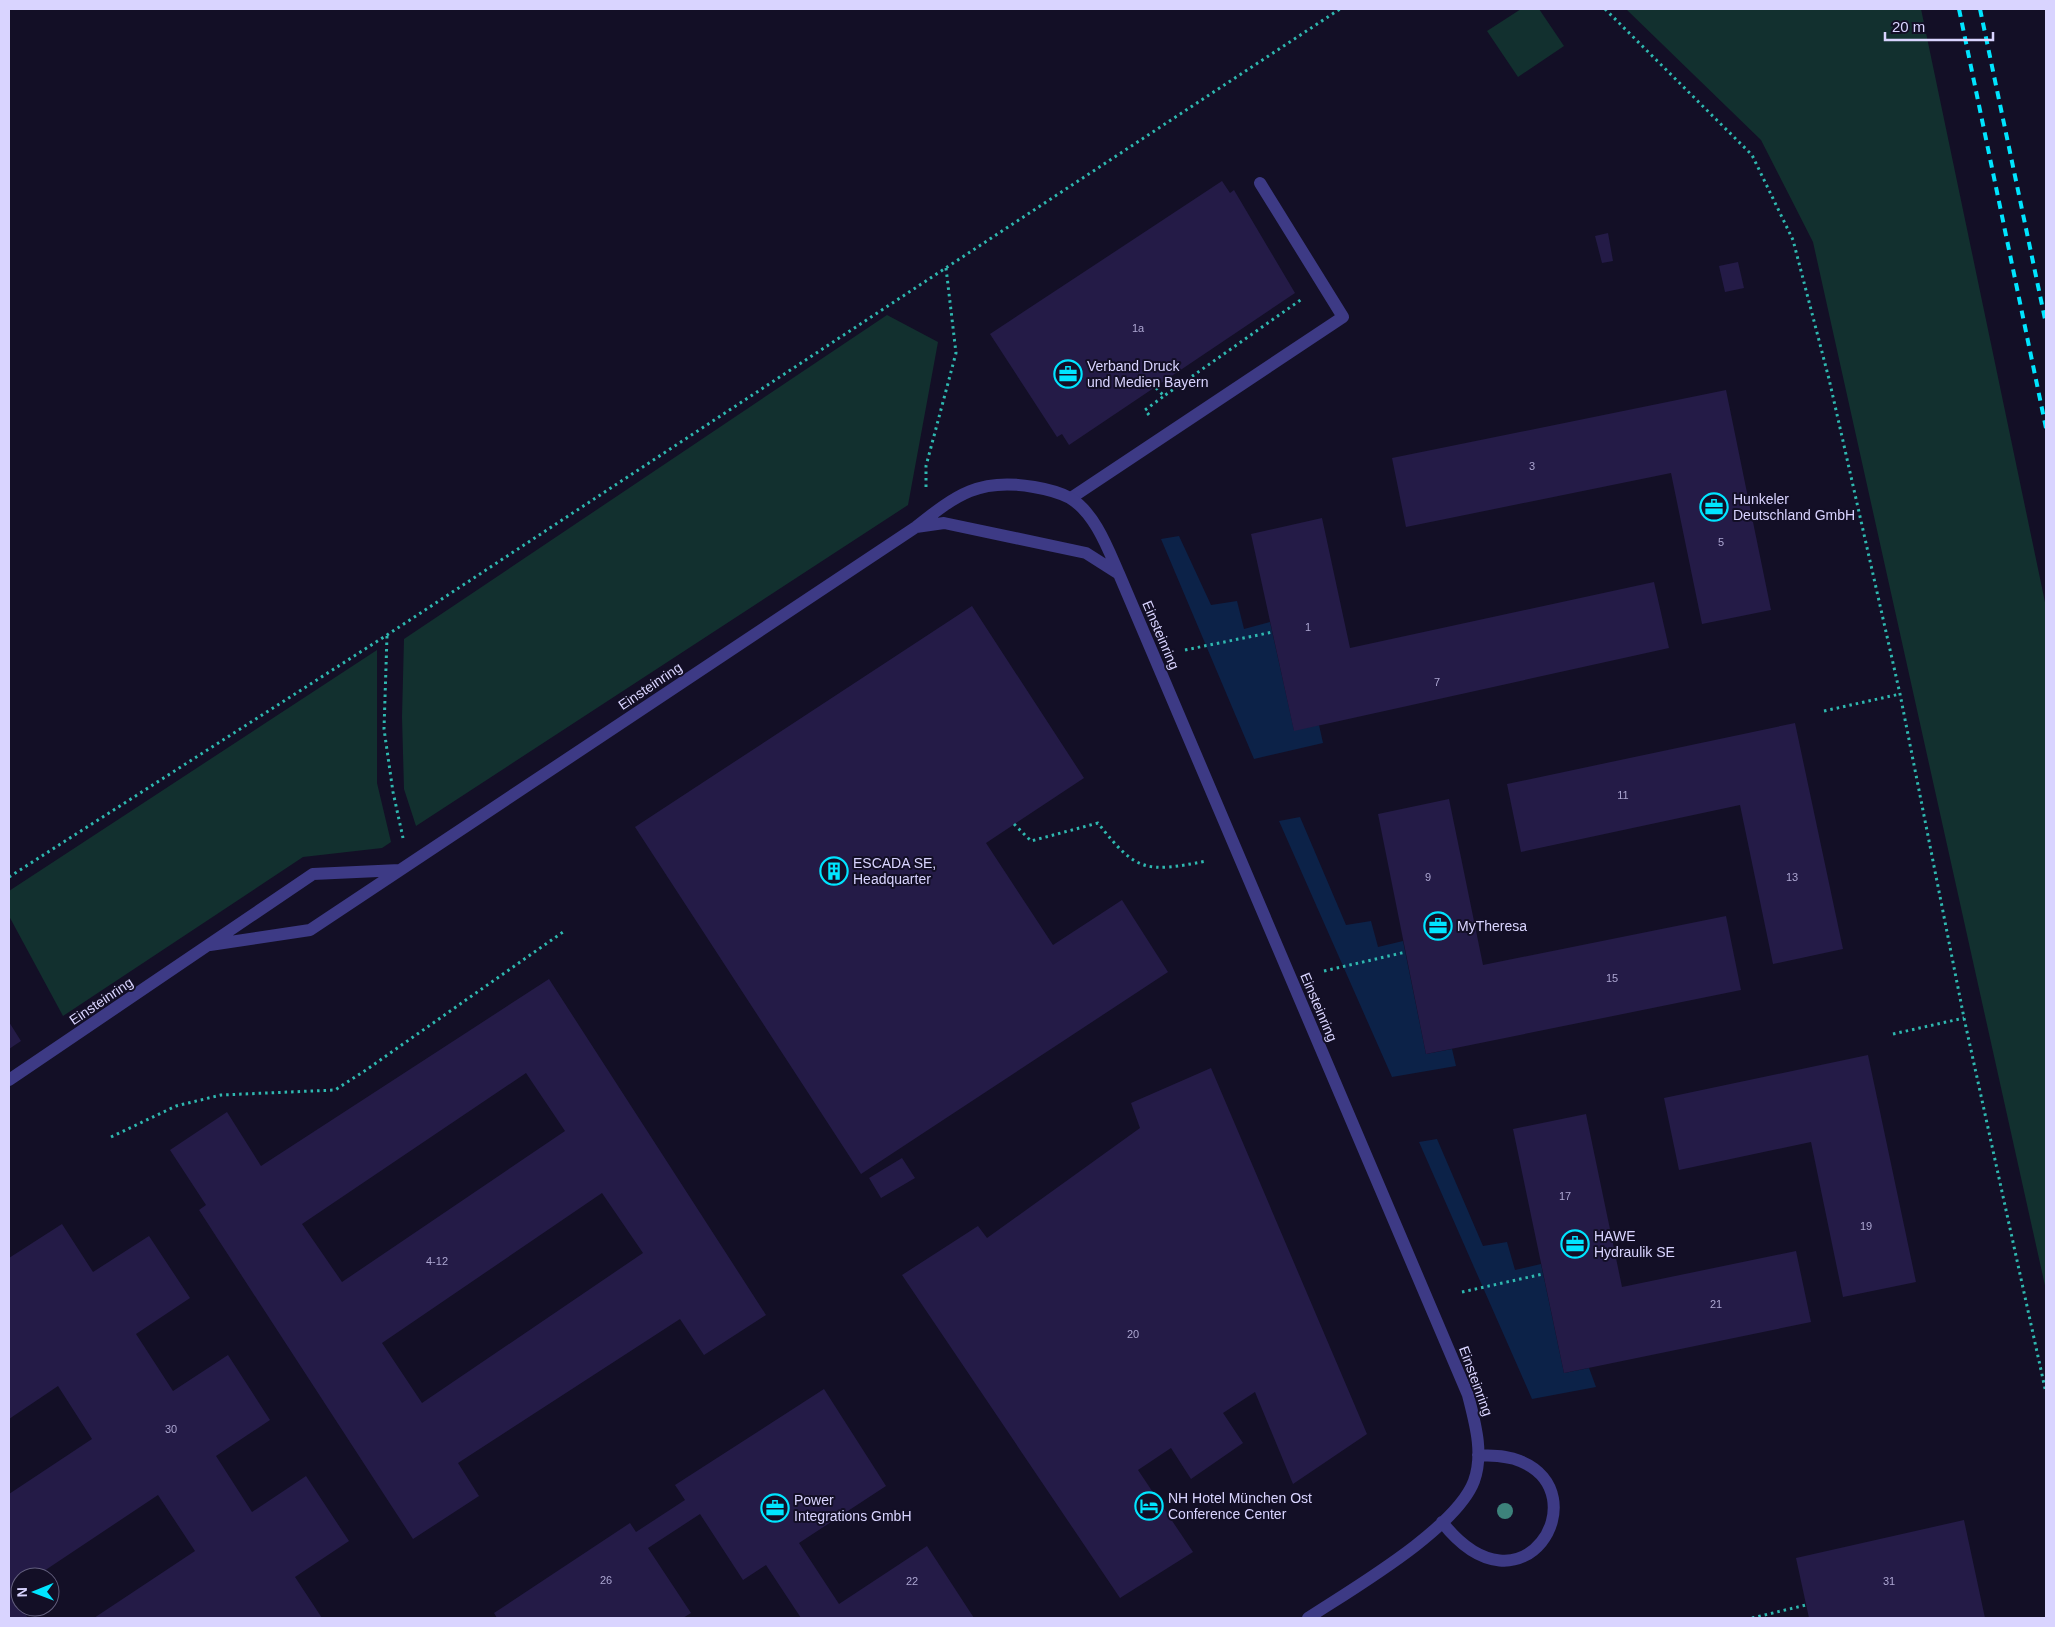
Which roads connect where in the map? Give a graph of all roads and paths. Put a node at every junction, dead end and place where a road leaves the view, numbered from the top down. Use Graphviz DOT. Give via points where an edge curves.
graph roads {
  1 [pos="1340,9"];
  2 [pos="1605,9"];
  3 [pos="1260,183"];
  4 [pos="946,268"];
  5 [pos="1323,285"];
  6 [pos="1156,388"];
  7 [pos="1164,396"];
  8 [pos="1146,410"];
  9 [pos="1071,498"];
  10 [pos="927,518"];
  11 [pos="916,527"];
  12 [pos="1119,574"];
  13 [pos="1272,632"];
  14 [pos="387,635"];
  15 [pos="1185,650"];
  16 [pos="1900,694"];
  17 [pos="1824,711"];
  18 [pos="1014,824"];
  19 [pos="1206,861"];
  20 [pos="404,867"];
  21 [pos="9,877"];
  22 [pos="563,932"];
  23 [pos="210,946"];
  24 [pos="1406,952"];
  25 [pos="1324,971"];
  26 [pos="1964,1018"];
  27 [pos="1893,1034"];
  28 [pos="9,1080"];
  29 [pos="111,1138"];
  30 [pos="1543,1274"];
  31 [pos="1462,1292"];
  32 [pos="2046,1393"];
  33 [pos="1478,1455"];
  34 [pos="1442,1522"];
  35 [pos="1806,1605"];
  36 [pos="1308,1618"];
  37 [pos="1752,1618"];
  1 -- 4 [label="path"];
  2 -- 16 [label="path" via="1752,155 1793,240 1829,379"];
  3 -- 5 [label="street"];
  4 -- 10 [label="path" via="956,353 926,466"];
  4 -- 14 [label="path"];
  5 -- 7 [label="path"];
  5 -- 9 [label="street" via="1343,317"];
  6 -- 7 [label="path"];
  7 -- 8 [label="path"];
  9 -- 10 [label="street, Einsteinring" via="1052,490 988,484 942,505"];
  9 -- 12 [label="street, Einsteinring" via="1087,514 1103,539"];
  10 -- 11 [label="street, Einsteinring"];
  11 -- 12 [label="street, Einsteinring" via="944,523 1086,553"];
  11 -- 20 [label="street, Einsteinring"];
  12 -- 33 [label="street, Einsteinring" via="1468,1395 1477,1428"];
  13 -- 15 [label="path"];
  14 -- 20 [label="path" via="384,729"];
  14 -- 21 [label="path"];
  16 -- 17 [label="path"];
  16 -- 26 [label="path"];
  18 -- 19 [label="path" via="1031,841 1098,823 1120,851 1144,867 1176,867"];
  20 -- 23 [label="street, Einsteinring" via="310,930"];
  20 -- 23 [label="street, Einsteinring" via="313,874"];
  22 -- 29 [label="path" via="335,1090 220,1095 176,1106"];
  23 -- 28 [label="street, Einsteinring"];
  24 -- 25 [label="path"];
  26 -- 27 [label="path"];
  26 -- 32 [label="path"];
  30 -- 31 [label="path"];
  33 -- 34 [label="street, Einsteinring" via="1474,1481"];
  33 -- 34 [label="street" via="1519,1460 1542,1476 1553,1500 1550,1528 1534,1550 1509,1561 1495,1561 1470,1550"];
  34 -- 36 [label="street, Einsteinring" via="1399,1558"];
  35 -- 37 [label="path"];
}
